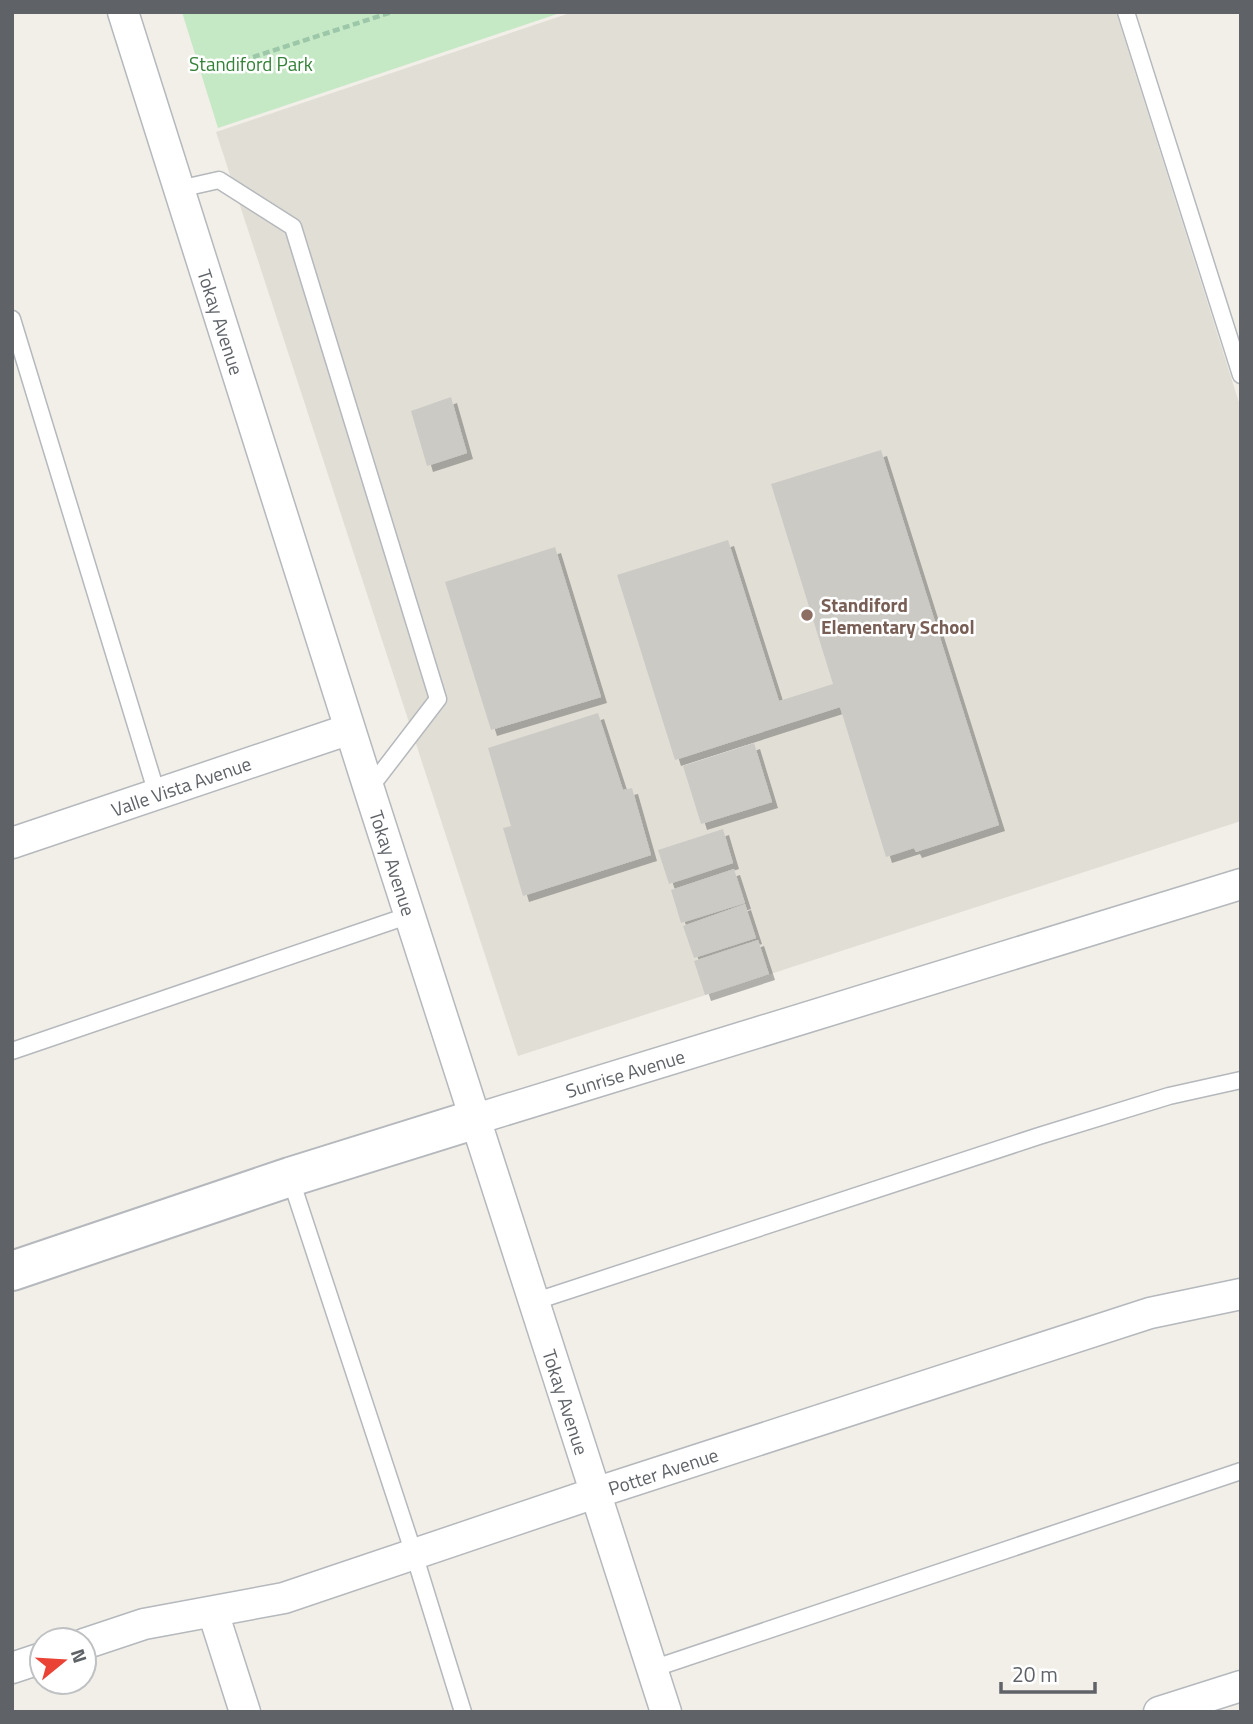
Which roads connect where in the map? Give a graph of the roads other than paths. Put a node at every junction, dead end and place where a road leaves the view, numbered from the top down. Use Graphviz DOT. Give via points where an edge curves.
graph roads {
  1 [pos="123,12"];
  2 [pos="1126,12"];
  3 [pos="179,189"];
  4 [pos="12,319"];
  5 [pos="1241,375"];
  6 [pos="350,729"];
  7 [pos="369,789"];
  8 [pos="157,794"];
  9 [pos="12,843"];
  10 [pos="1241,884"];
  11 [pos="410,915"];
  12 [pos="12,1051"];
  13 [pos="1241,1080"];
  14 [pos="475,1119"];
  15 [pos="290,1177"];
  16 [pos="12,1271"];
  17 [pos="1241,1294"];
  18 [pos="533,1301"];
  19 [pos="1241,1471"];
  20 [pos="595,1493"];
  21 [pos="414,1554"];
  22 [pos="212,1612"];
  23 [pos="98,1639"];
  24 [pos="652,1669"];
  25 [pos="1241,1686"];
  26 [pos="245,1712"];
  27 [pos="463,1712"];
  28 [pos="666,1712"];
  29 [pos="1159,1712"];
  1 -- 3 [label="street, Tokay Avenue"];
  2 -- 5 [label="lane"];
  3 -- 6 [label="street, Tokay Avenue"];
  3 -- 7 [label="lane" via="219,180 293,227 438,699"];
  4 -- 8 [label="lane"];
  6 -- 7 [label="street, Tokay Avenue"];
  6 -- 8 [label="street, Valle Vista Avenue"];
  7 -- 11 [label="street, Tokay Avenue"];
  8 -- 9 [label="street, Valle Vista Avenue"];
  10 -- 14 [label="street, Sunrise Avenue"];
  11 -- 12 [label="lane"];
  11 -- 14 [label="street, Tokay Avenue"];
  13 -- 18 [label="lane" via="1168,1096 1039,1136"];
  14 -- 15 [label="street, Sunrise Avenue"];
  14 -- 18 [label="street, Tokay Avenue"];
  15 -- 16 [label="street, Sunrise Avenue"];
  15 -- 21 [label="lane"];
  17 -- 20 [label="street, Potter Avenue" via="1150,1313"];
  18 -- 20 [label="street, Tokay Avenue"];
  19 -- 24 [label="lane"];
  20 -- 21 [label="street, Potter Avenue"];
  20 -- 24 [label="street, Tokay Avenue"];
  21 -- 22 [label="street, Potter Avenue" via="284,1598"];
  21 -- 27 [label="lane"];
  22 -- 23 [label="street, Potter Avenue" via="144,1624"];
  22 -- 26 [label="street"];
  24 -- 28 [label="street, Tokay Avenue"];
  25 -- 29 [label="street"];
}
